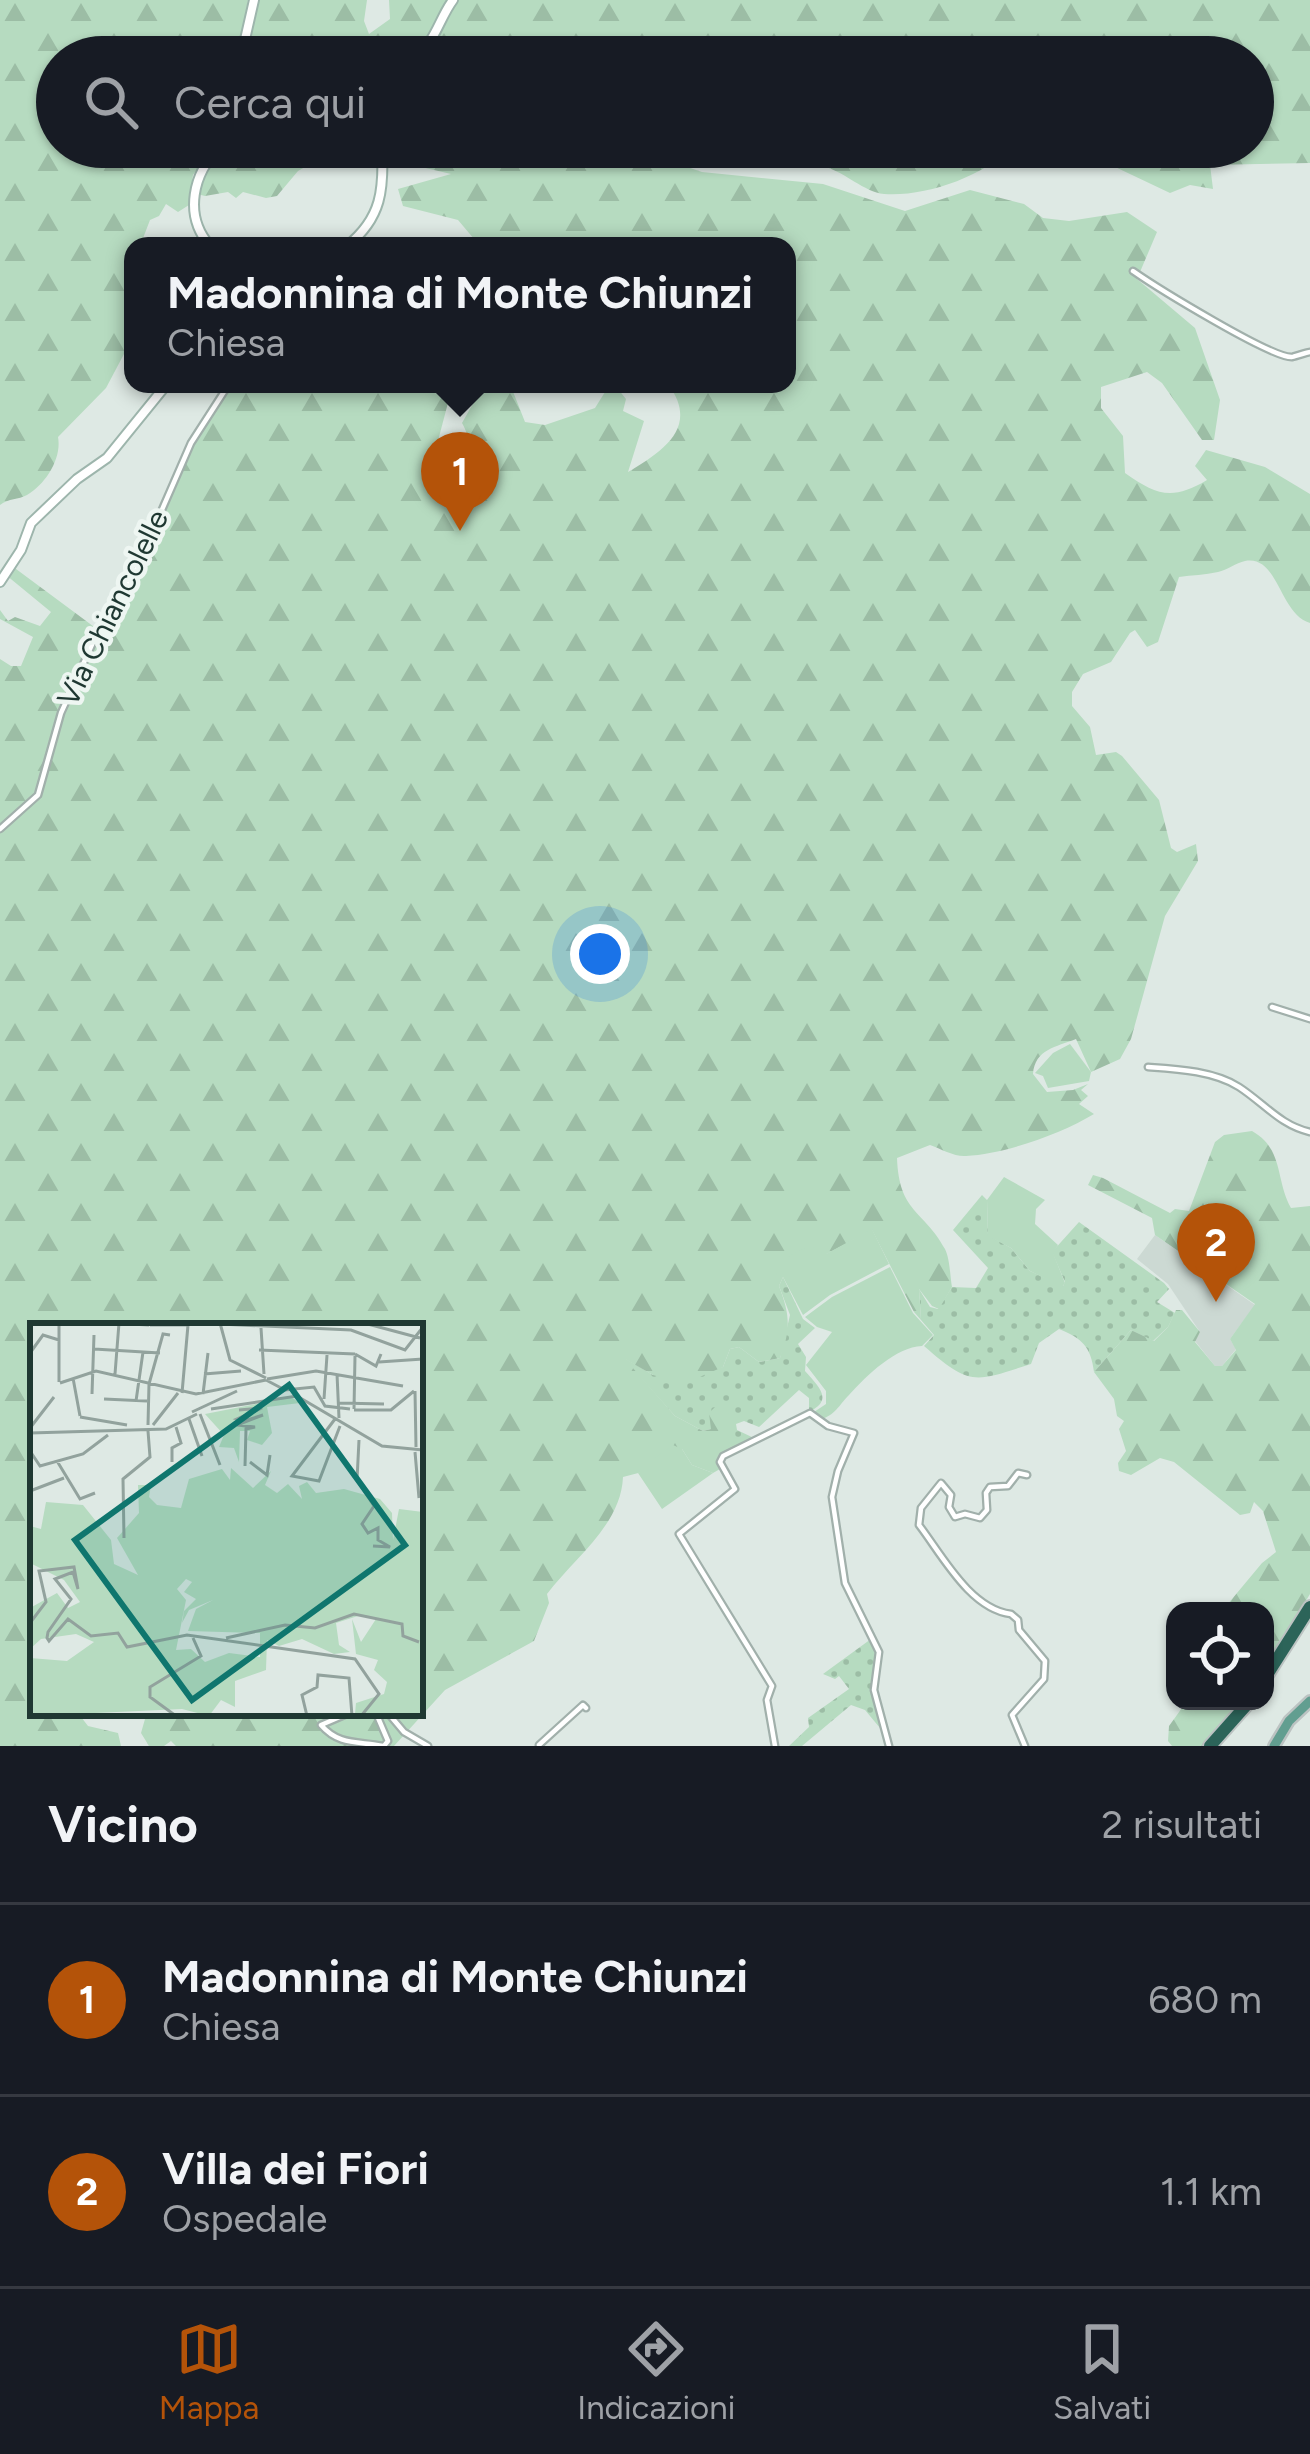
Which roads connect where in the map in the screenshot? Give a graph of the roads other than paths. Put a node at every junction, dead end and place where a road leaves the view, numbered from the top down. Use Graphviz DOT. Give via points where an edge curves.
graph roads {
  1 [pos="254,0"];
  2 [pos="454,0"];
  3 [pos="246,36"];
  4 [pos="434,36"];
  5 [pos="202,168"];
  6 [pos="383,168"];
  7 [pos="206,237"];
  8 [pos="355,237"];
  9 [pos="1133,271"];
  10 [pos="1310,352"];
  11 [pos="160,393"];
  12 [pos="223,393"];
  13 [pos="0,582"];
  14 [pos="0,829"];
  15 [pos="1272,1006"];
  16 [pos="1310,1019"];
  17 [pos="1148,1067"];
  18 [pos="1310,1132"];
  19 [pos="1027,1475"];
  20 [pos="1310,1607"];
  21 [pos="1310,1620"];
  22 [pos="1274,1664"];
  23 [pos="1274,1676"];
  24 [pos="1310,1702"];
  25 [pos="586,1708"];
  26 [pos="1245,1710"];
  27 [pos="1247,1710"];
  28 [pos="342,1716"];
  29 [pos="378,1716"];
  30 [pos="391,1716"];
  31 [pos="383,1746"];
  32 [pos="428,1746"];
  33 [pos="537,1746"];
  34 [pos="775,1746"];
  35 [pos="889,1746"];
  36 [pos="1025,1746"];
  37 [pos="1210,1746"];
  38 [pos="1220,1746"];
  39 [pos="1274,1746"];
  1 -- 3 [label="main road"];
  2 -- 4 [label="main road"];
  5 -- 7 [label="main road" via="195,186"];
  6 -- 8 [label="main road" via="376,214"];
  9 -- 10 [label="street" via="1270,351"];
  11 -- 13 [label="main road" via="107,458 31,523"];
  12 -- 14 [label="street, Via Chiancolelle" via="191,443 134,574 104,617 61,713 38,795"];
  15 -- 16 [label="street"];
  17 -- 18 [label="street" via="1222,1079 1289,1127"];
  19 -- 36 [label="street" via="991,1487 980,1518 956,1517 941,1484 921,1508 919,1525 976,1597 1018,1620 1045,1661 1044,1679 1012,1715"];
  20 -- 22 [label="highway"];
  21 -- 23 [label="highway"];
  24 -- 39 [label="main road"];
  25 -- 33 [label="street"];
  26 -- 37 [label="highway"];
  27 -- 38 [label="highway"];
  28 -- 31 [label="street" via="321,1725 352,1745"];
  29 -- 31 [label="street"];
  30 -- 32 [label="street"];
  34 -- 35 [label="street" via="766,1700 772,1686 679,1534 735,1489 723,1456 809,1413 854,1433 832,1497 844,1583 879,1652 874,1690"];
}
